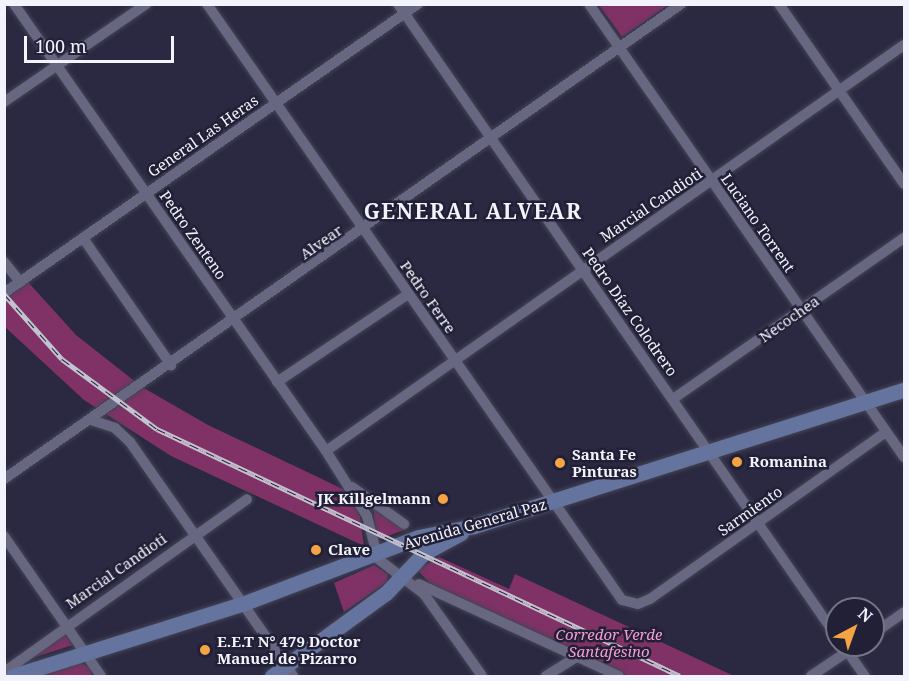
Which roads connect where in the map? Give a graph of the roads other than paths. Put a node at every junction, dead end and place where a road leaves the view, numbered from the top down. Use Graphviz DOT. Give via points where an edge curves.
graph roads {
  1 [pos="14,4"];
  2 [pos="146,4"];
  3 [pos="207,4"];
  4 [pos="418,4"];
  5 [pos="589,4"];
  6 [pos="681,4"];
  7 [pos="779,4"];
  8 [pos="401,9"];
  9 [pos="904,45"];
  10 [pos="619,48"];
  11 [pos="56,65"];
  12 [pos="840,91"];
  13 [pos="4,102"];
  14 [pos="275,104"];
  15 [pos="490,137"];
  16 [pos="712,182"];
  17 [pos="904,184"];
  18 [pos="146,195"];
  19 [pos="364,231"];
  20 [pos="84,238"];
  21 [pos="904,238"];
  22 [pos="4,262"];
  23 [pos="583,270"];
  24 [pos="20,282"];
  25 [pos="4,293"];
  26 [pos="407,295"];
  27 [pos="801,310"];
  28 [pos="234,320"];
  29 [pos="453,360"];
  30 [pos="171,365"];
  31 [pos="277,382"];
  32 [pos="904,390"];
  33 [pos="673,399"];
  34 [pos="866,402"];
  35 [pos="91,420"];
  36 [pos="886,432"];
  37 [pos="326,451"];
  38 [pos="710,452"];
  39 [pos="904,457"];
  40 [pos="4,479"];
  41 [pos="347,483"];
  42 [pos="248,499"];
  43 [pos="552,502"];
  44 [pos="404,524"];
  45 [pos="759,524"];
  46 [pos="474,526"];
  47 [pos="194,534"];
  48 [pos="4,536"];
  49 [pos="376,555"];
  50 [pos="407,578"];
  51 [pos="627,603"];
  52 [pos="243,604"];
  53 [pos="904,612"];
  54 [pos="825,620"];
  55 [pos="66,625"];
  56 [pos="885,625"];
  57 [pos="85,653"];
  58 [pos="576,657"];
  59 [pos="834,657"];
  60 [pos="851,657"];
  61 [pos="4,672"];
  62 [pos="290,672"];
  63 [pos="13,676"];
  64 [pos="101,676"];
  65 [pos="273,676"];
  66 [pos="482,676"];
  67 [pos="546,676"];
  68 [pos="619,676"];
  69 [pos="811,676"];
  70 [pos="865,676"];
  1 -- 11 [label="street, Pedro Zenteno"];
  2 -- 11 [label="street"];
  3 -- 14 [label="street, Pedro Ferre"];
  4 -- 8 [label="street, General Las Heras"];
  5 -- 10 [label="street, Luciano Torrent"];
  6 -- 10 [label="street, Alvear"];
  7 -- 12 [label="street"];
  8 -- 14 [label="street, General Las Heras"];
  8 -- 15 [label="street, Pedro Díaz Colodrero"];
  9 -- 12 [label="street, Marcial Candioti"];
  10 -- 15 [label="street, Alvear"];
  10 -- 16 [label="street, Luciano Torrent"];
  11 -- 13 [label="street"];
  11 -- 18 [label="street, Pedro Zenteno"];
  12 -- 16 [label="street, Marcial Candioti"];
  12 -- 17 [label="street"];
  14 -- 18 [label="street, General Las Heras"];
  14 -- 19 [label="street, Pedro Ferre"];
  15 -- 19 [label="street, Alvear"];
  15 -- 23 [label="street, Pedro Díaz Colodrero"];
  16 -- 23 [label="street, Marcial Candioti"];
  16 -- 27 [label="street, Luciano Torrent"];
  18 -- 20 [label="street, General Las Heras"];
  18 -- 28 [label="street, Pedro Zenteno"];
  19 -- 26 [label="street, Pedro Ferre"];
  19 -- 28 [label="street, Alvear"];
  20 -- 24 [label="street, General Las Heras"];
  20 -- 30 [label="street"];
  21 -- 27 [label="street, Necochea"];
  22 -- 24 [label="street"];
  23 -- 29 [label="street, Marcial Candioti"];
  23 -- 33 [label="street, Pedro Díaz Colodrero"];
  24 -- 25 [label="street, General Las Heras"];
  26 -- 29 [label="street, Pedro Ferre"];
  26 -- 31 [label="street"];
  27 -- 33 [label="street, Necochea"];
  27 -- 34 [label="street, Luciano Torrent"];
  28 -- 30 [label="street, Alvear"];
  28 -- 31 [label="street, Pedro Zenteno"];
  29 -- 37 [label="street, Marcial Candioti"];
  29 -- 43 [label="street, Pedro Ferre"];
  30 -- 35 [label="street, Alvear"];
  31 -- 37 [label="street, Pedro Zenteno"];
  32 -- 34 [label="main road, Avenida General Paz"];
  33 -- 38 [label="street, Pedro Díaz Colodrero"];
  34 -- 36 [label="street, Luciano Torrent"];
  34 -- 38 [label="main road, Avenida General Paz"];
  35 -- 40 [label="street, Alvear"];
  35 -- 47 [label="street" via="115,428 130,442"];
  36 -- 39 [label="street, Luciano Torrent"];
  36 -- 45 [label="street, Sarmiento"];
  37 -- 41 [label="street, Pedro Zenteno"];
  38 -- 43 [label="main road, Avenida General Paz"];
  38 -- 45 [label="street, Pedro Díaz Colodrero"];
  41 -- 44 [label="street, Pedro Zenteno"];
  41 -- 49 [label="street, Pedro Zenteno" via="367,516"];
  42 -- 47 [label="street, Marcial Candioti"];
  43 -- 46 [label="main road, Avenida General Paz"];
  43 -- 51 [label="street, Pedro Ferre" via="609,586"];
  45 -- 51 [label="street, Sarmiento" via="650,599"];
  45 -- 54 [label="street, Pedro Díaz Colodrero"];
  46 -- 49 [label="main road, Avenida General Paz" via="418,537"];
  46 -- 50 [label="main road" via="424,553"];
  47 -- 52 [label="street"];
  47 -- 55 [label="street, Marcial Candioti"];
  48 -- 55 [label="street"];
  49 -- 50 [label="street"];
  49 -- 52 [label="main road, Avenida General Paz"];
  50 -- 58 [label="street"];
  50 -- 62 [label="main road"];
  50 -- 66 [label="street"];
  52 -- 57 [label="main road, Avenida General Paz"];
  52 -- 62 [label="street"];
  53 -- 56 [label="street"];
  55 -- 57 [label="street"];
  55 -- 61 [label="street, Marcial Candioti"];
  57 -- 63 [label="main road, Avenida General Paz"];
  57 -- 64 [label="street"];
  58 -- 67 [label="street"];
  58 -- 68 [label="street"];
  59 -- 69 [label="street"];
  60 -- 70 [label="street"];
  62 -- 65 [label="main road"];
}
